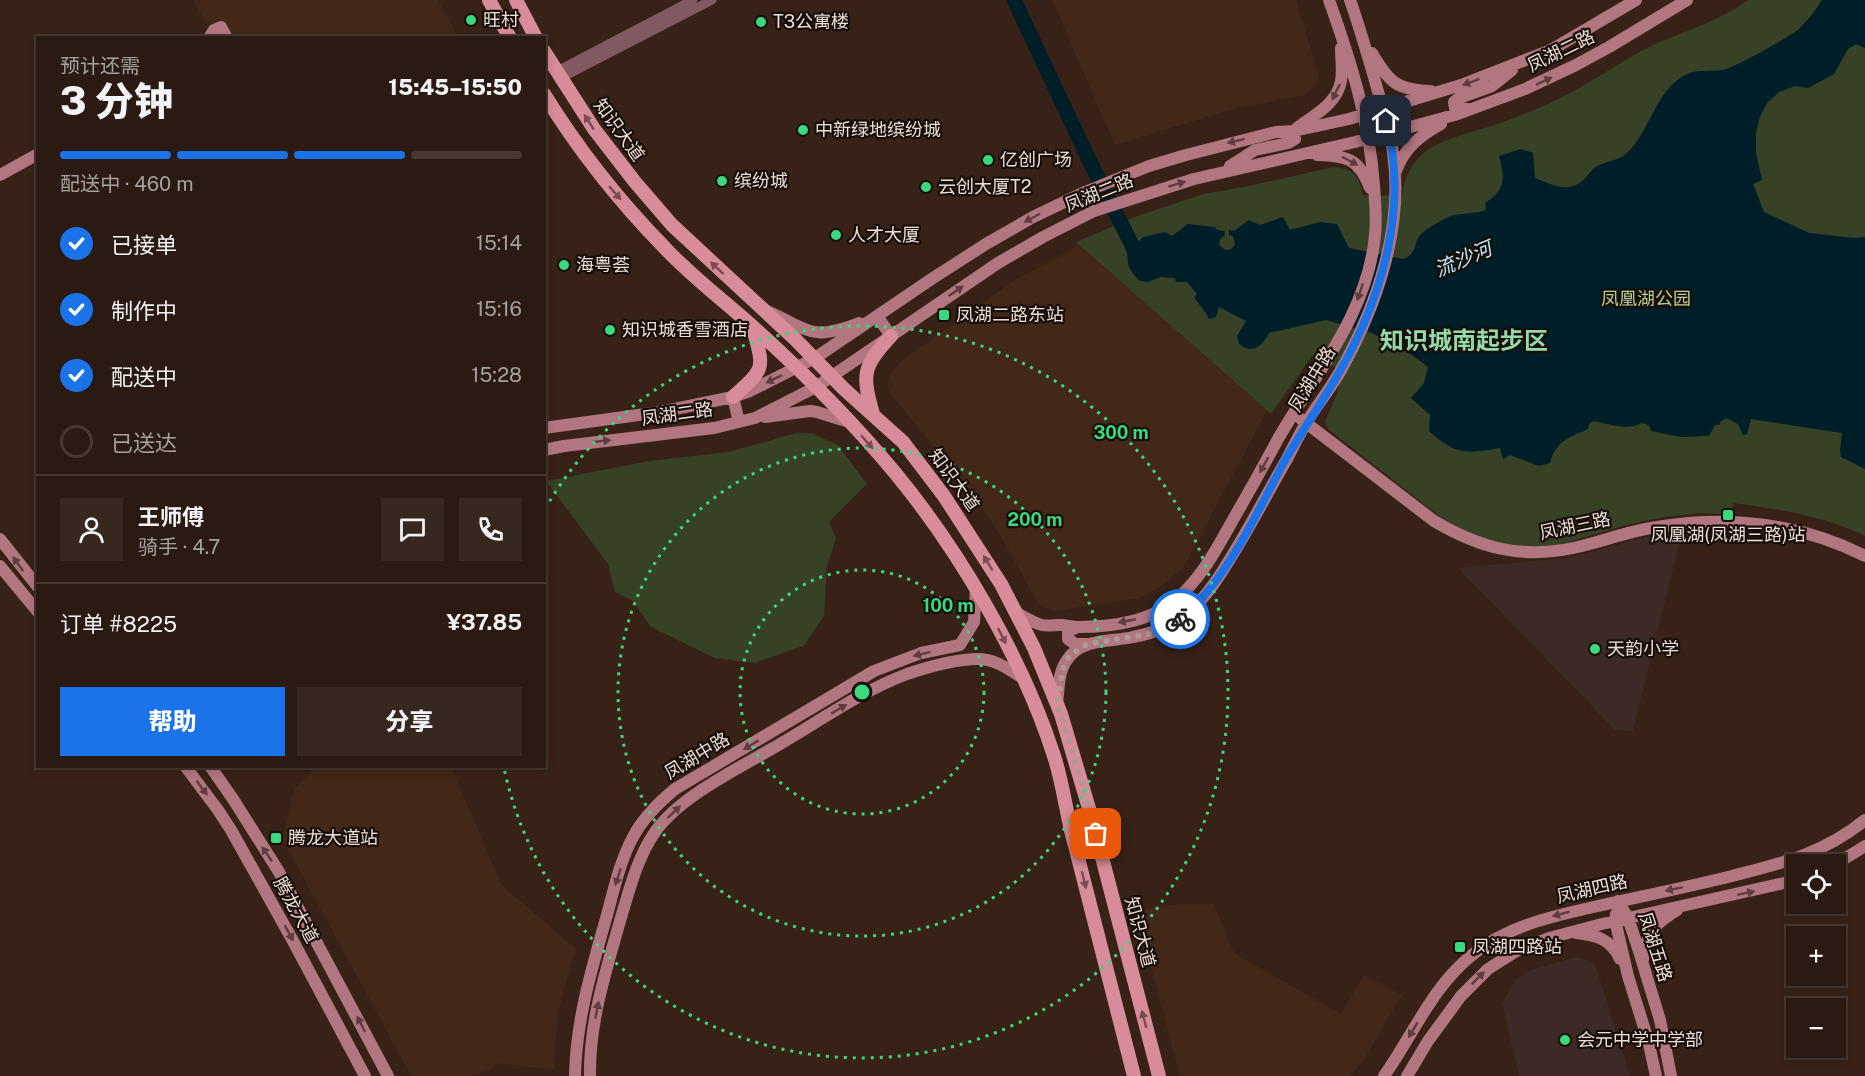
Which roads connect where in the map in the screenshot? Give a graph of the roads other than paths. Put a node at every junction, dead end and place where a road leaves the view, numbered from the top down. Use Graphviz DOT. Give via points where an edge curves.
graph roads {
  1 [pos="489,0"];
  2 [pos="516,0"];
  3 [pos="693,0"];
  4 [pos="712,0"];
  5 [pos="1329,0"];
  6 [pos="1350,0"];
  7 [pos="1636,0"];
  8 [pos="1688,0"];
  9 [pos="1358,21"];
  10 [pos="1340,31"];
  11 [pos="210,36"];
  12 [pos="225,36"];
  13 [pos="509,36"];
  14 [pos="535,36"];
  15 [pos="1363,37"];
  16 [pos="546,54"];
  17 [pos="1520,63"];
  18 [pos="559,74"];
  19 [pos="1444,91"];
  20 [pos="546,97"];
  21 [pos="546,107"];
  22 [pos="1383,109"];
  23 [pos="1473,109"];
  24 [pos="1364,114"];
  25 [pos="1458,114"];
  26 [pos="558,116"];
  27 [pos="1294,131"];
  28 [pos="1275,132"];
  29 [pos="1389,134"];
  30 [pos="1369,139"];
  31 [pos="1300,154"];
  32 [pos="36,155"];
  33 [pos="1221,172"];
  34 [pos="0,175"];
  35 [pos="1395,195"];
  36 [pos="1375,204"];
  37 [pos="760,308"];
  38 [pos="877,316"];
  39 [pos="752,326"];
  40 [pos="891,336"];
  41 [pos="815,358"];
  42 [pos="796,369"];
  43 [pos="832,376"];
  44 [pos="816,387"];
  45 [pos="733,397"];
  46 [pos="873,414"];
  47 [pos="1293,414"];
  48 [pos="755,418"];
  49 [pos="739,422"];
  50 [pos="849,422"];
  51 [pos="1306,423"];
  52 [pos="546,428"];
  53 [pos="546,450"];
  54 [pos="0,539"];
  55 [pos="1865,556"];
  56 [pos="0,566"];
  57 [pos="36,584"];
  58 [pos="976,587"];
  59 [pos="36,610"];
  60 [pos="1017,613"];
  61 [pos="1077,627"];
  62 [pos="1087,644"];
  63 [pos="960,645"];
  64 [pos="965,660"];
  65 [pos="1023,678"];
  66 [pos="1057,704"];
  67 [pos="186,768"];
  68 [pos="217,772"];
  69 [pos="233,799"];
  70 [pos="218,810"];
  71 [pos="1865,820"];
  72 [pos="1865,846"];
  73 [pos="1809,854"];
  74 [pos="1846,858"];
  75 [pos="1865,861"];
  76 [pos="1846,862"];
  77 [pos="1786,863"];
  78 [pos="1786,864"];
  79 [pos="1786,883"];
  80 [pos="1721,898"];
  81 [pos="1618,901"];
  82 [pos="1684,905"];
  83 [pos="1622,919"];
  84 [pos="1528,924"];
  85 [pos="1566,933"];
  86 [pos="1534,944"];
  87 [pos="1642,963"];
  88 [pos="1628,976"];
  89 [pos="1642,1020"];
  90 [pos="1670,1072"];
  91 [pos="365,1076"];
  92 [pos="388,1076"];
  93 [pos="575,1076"];
  94 [pos="590,1076"];
  95 [pos="1134,1076"];
  96 [pos="1159,1076"];
  97 [pos="1384,1076"];
  98 [pos="1408,1076"];
  99 [pos="1656,1076"];
  1 -- 13 [label="main road"];
  2 -- 14 [label="main road"];
  3 -- 18 [label="street"];
  4 -- 18 [label="street"];
  5 -- 10 [label="street, 凤湖中路"];
  6 -- 9 [label="street, 凤湖中路"];
  7 -- 17 [label="street, 凤湖二路" via="1551,50"];
  23 -- 8 [label="street, 凤湖二路, one-way" via="1576,65"];
  9 -- 10 [label="street"];
  9 -- 15 [label="street, 凤湖中路"];
  10 -- 24 [label="street, 凤湖中路"];
  10 -- 27 [label="street, one-way" via="1339,89 1326,107"];
  11 -- 12 [label="street" via="221,27"];
  15 -- 19 [label="street" via="1384,73 1398,85"];
  15 -- 22 [label="street, 凤湖中路"];
  16 -- 18 [label="main road, 知识大道"];
  17 -- 19 [label="street, 凤湖二路, one-way"];
  17 -- 23 [label="street" via="1492,86 1454,102 1455,108"];
  37 -- 18 [label="main road, 知识大道, one-way" via="672,225 635,182 594,129"];
  19 -- 22 [label="street, 凤湖二路"];
  20 -- 26 [label="main road"];
  21 -- 26 [label="street"];
  22 -- 24 [label="street, 凤湖二路"];
  22 -- 29 [label="street, 凤湖中路"];
  23 -- 25 [label="street, 凤湖二路"];
  24 -- 27 [label="street, 凤湖二路"];
  24 -- 30 [label="street, 凤湖中路"];
  25 -- 29 [label="street, 凤湖二路"];
  25 -- 35 [label="street" via="1410,145 1397,168"];
  26 -- 39 [label="main road, one-way" via="610,187 659,242"];
  27 -- 28 [label="street, 凤湖二路"];
  28 -- 33 [label="street" via="1288,133 1295,139 1255,150"];
  28 -- 38 [label="street, 凤湖二路, one-way" via="1149,166 1084,192 986,244"];
  29 -- 30 [label="street, 凤湖二路"];
  29 -- 35 [label="street, 凤湖中路"];
  30 -- 31 [label="street, 凤湖二路"];
  30 -- 36 [label="street, 凤湖中路"];
  31 -- 33 [label="street, 凤湖二路"];
  31 -- 36 [label="street, one-way" via="1343,157 1356,163"];
  32 -- 34 [label="street"];
  40 -- 33 [label="street, 凤湖二路, one-way" via="1043,237 1094,212"];
  35 -- 51 [label="street, 凤湖中路" via="1381,278 1359,335"];
  36 -- 47 [label="street, 凤湖中路, one-way" via="1375,235 1355,308"];
  37 -- 38 [label="street" via="809,331 822,333"];
  37 -- 41 [label="main road, 知识大道"];
  38 -- 40 [label="street"];
  38 -- 41 [label="street, 凤湖二路"];
  39 -- 42 [label="main road"];
  39 -- 45 [label="main road" via="761,365 753,379"];
  40 -- 43 [label="street, 凤湖二路"];
  40 -- 46 [label="main road" via="868,364 866,384"];
  41 -- 42 [label="street, 凤湖二路"];
  41 -- 43 [label="main road, 知识大道"];
  42 -- 44 [label="main road"];
  42 -- 45 [label="street, 凤湖二路, one-way"];
  43 -- 44 [label="street, 凤湖二路"];
  43 -- 46 [label="main road, 知识大道"];
  44 -- 48 [label="street, 凤湖二路"];
  44 -- 50 [label="main road"];
  45 -- 49 [label="street"];
  45 -- 52 [label="street, 凤湖二路"];
  60 -- 46 [label="main road, 知识大道, one-way" via="944,495 903,442"];
  47 -- 51 [label="street, 凤湖三路"];
  47 -- 61 [label="street, 凤湖中路, one-way" via="1218,547 1185,592 1151,615 1133,621"];
  48 -- 49 [label="street, 凤湖二路"];
  48 -- 50 [label="street" via="810,411"];
  53 -- 49 [label="street, 凤湖二路, one-way"];
  50 -- 58 [label="main road, one-way" via="896,474"];
  51 -- 55 [label="street, 凤湖三路" via="1434,521 1496,549 1551,552 1655,527 1716,521 1791,529"];
  51 -- 62 [label="street, 凤湖中路" via="1219,578 1199,602 1163,629"];
  57 -- 54 [label="street, one-way"];
  56 -- 59 [label="street"];
  58 -- 63 [label="street" via="974,622"];
  58 -- 65 [label="main road, one-way"];
  60 -- 61 [label="street, 凤湖中路" via="1042,625"];
  60 -- 66 [label="main road, 知识大道"];
  61 -- 62 [label="street" via="1068,632 1068,639"];
  62 -- 66 [label="street" via="1065,662"];
  63 -- 64 [label="street" via="971,652"];
  63 -- 93 [label="street, 凤湖中路, one-way" via="874,671 675,789 652,809 632,838 617,881 581,1014"];
  64 -- 65 [label="street, 凤湖中路" via="993,662"];
  94 -- 64 [label="street, 凤湖中路, one-way" via="596,1014 623,911 641,859 666,819 707,787 870,691 908,674"];
  65 -- 95 [label="main road, one-way" via="1055,758"];
  96 -- 66 [label="main road, 知识大道, one-way" via="1091,815"];
  67 -- 70 [label="street, 腾龙大道, one-way"];
  68 -- 69 [label="street, 腾龙大道"];
  69 -- 70 [label="street"];
  92 -- 69 [label="street, 腾龙大道, one-way" via="279,872"];
  70 -- 91 [label="street, 腾龙大道, one-way"];
  71 -- 73 [label="street, 凤湖四路" via="1828,846"];
  72 -- 74 [label="street"];
  75 -- 76 [label="street"];
  77 -- 81 [label="street, 凤湖四路, one-way"];
  78 -- 80 [label="street" via="1750,880 1708,892 1710,897"];
  80 -- 79 [label="street, 凤湖四路, one-way"];
  80 -- 82 [label="street, 凤湖四路"];
  81 -- 83 [label="street, 凤湖五路"];
  81 -- 84 [label="street, 凤湖四路, one-way"];
  82 -- 83 [label="street, 凤湖四路"];
  82 -- 87 [label="street" via="1654,927 1645,944"];
  83 -- 85 [label="street, 凤湖四路"];
  83 -- 87 [label="street, 凤湖五路"];
  83 -- 88 [label="street, 凤湖五路"];
  84 -- 86 [label="street"];
  84 -- 97 [label="street, 凤湖四路, one-way" via="1484,945 1457,968 1431,1001"];
  85 -- 86 [label="street, 凤湖四路"];
  85 -- 88 [label="street" via="1606,940 1617,952"];
  98 -- 86 [label="street, 凤湖四路, one-way" via="1428,1041 1474,982 1503,959"];
  87 -- 90 [label="street, 凤湖五路" via="1660,1020"];
  88 -- 89 [label="street, 凤湖五路"];
  89 -- 90 [label="street" via="1642,1004 1646,1002"];
  89 -- 99 [label="street, 凤湖五路"];
}
